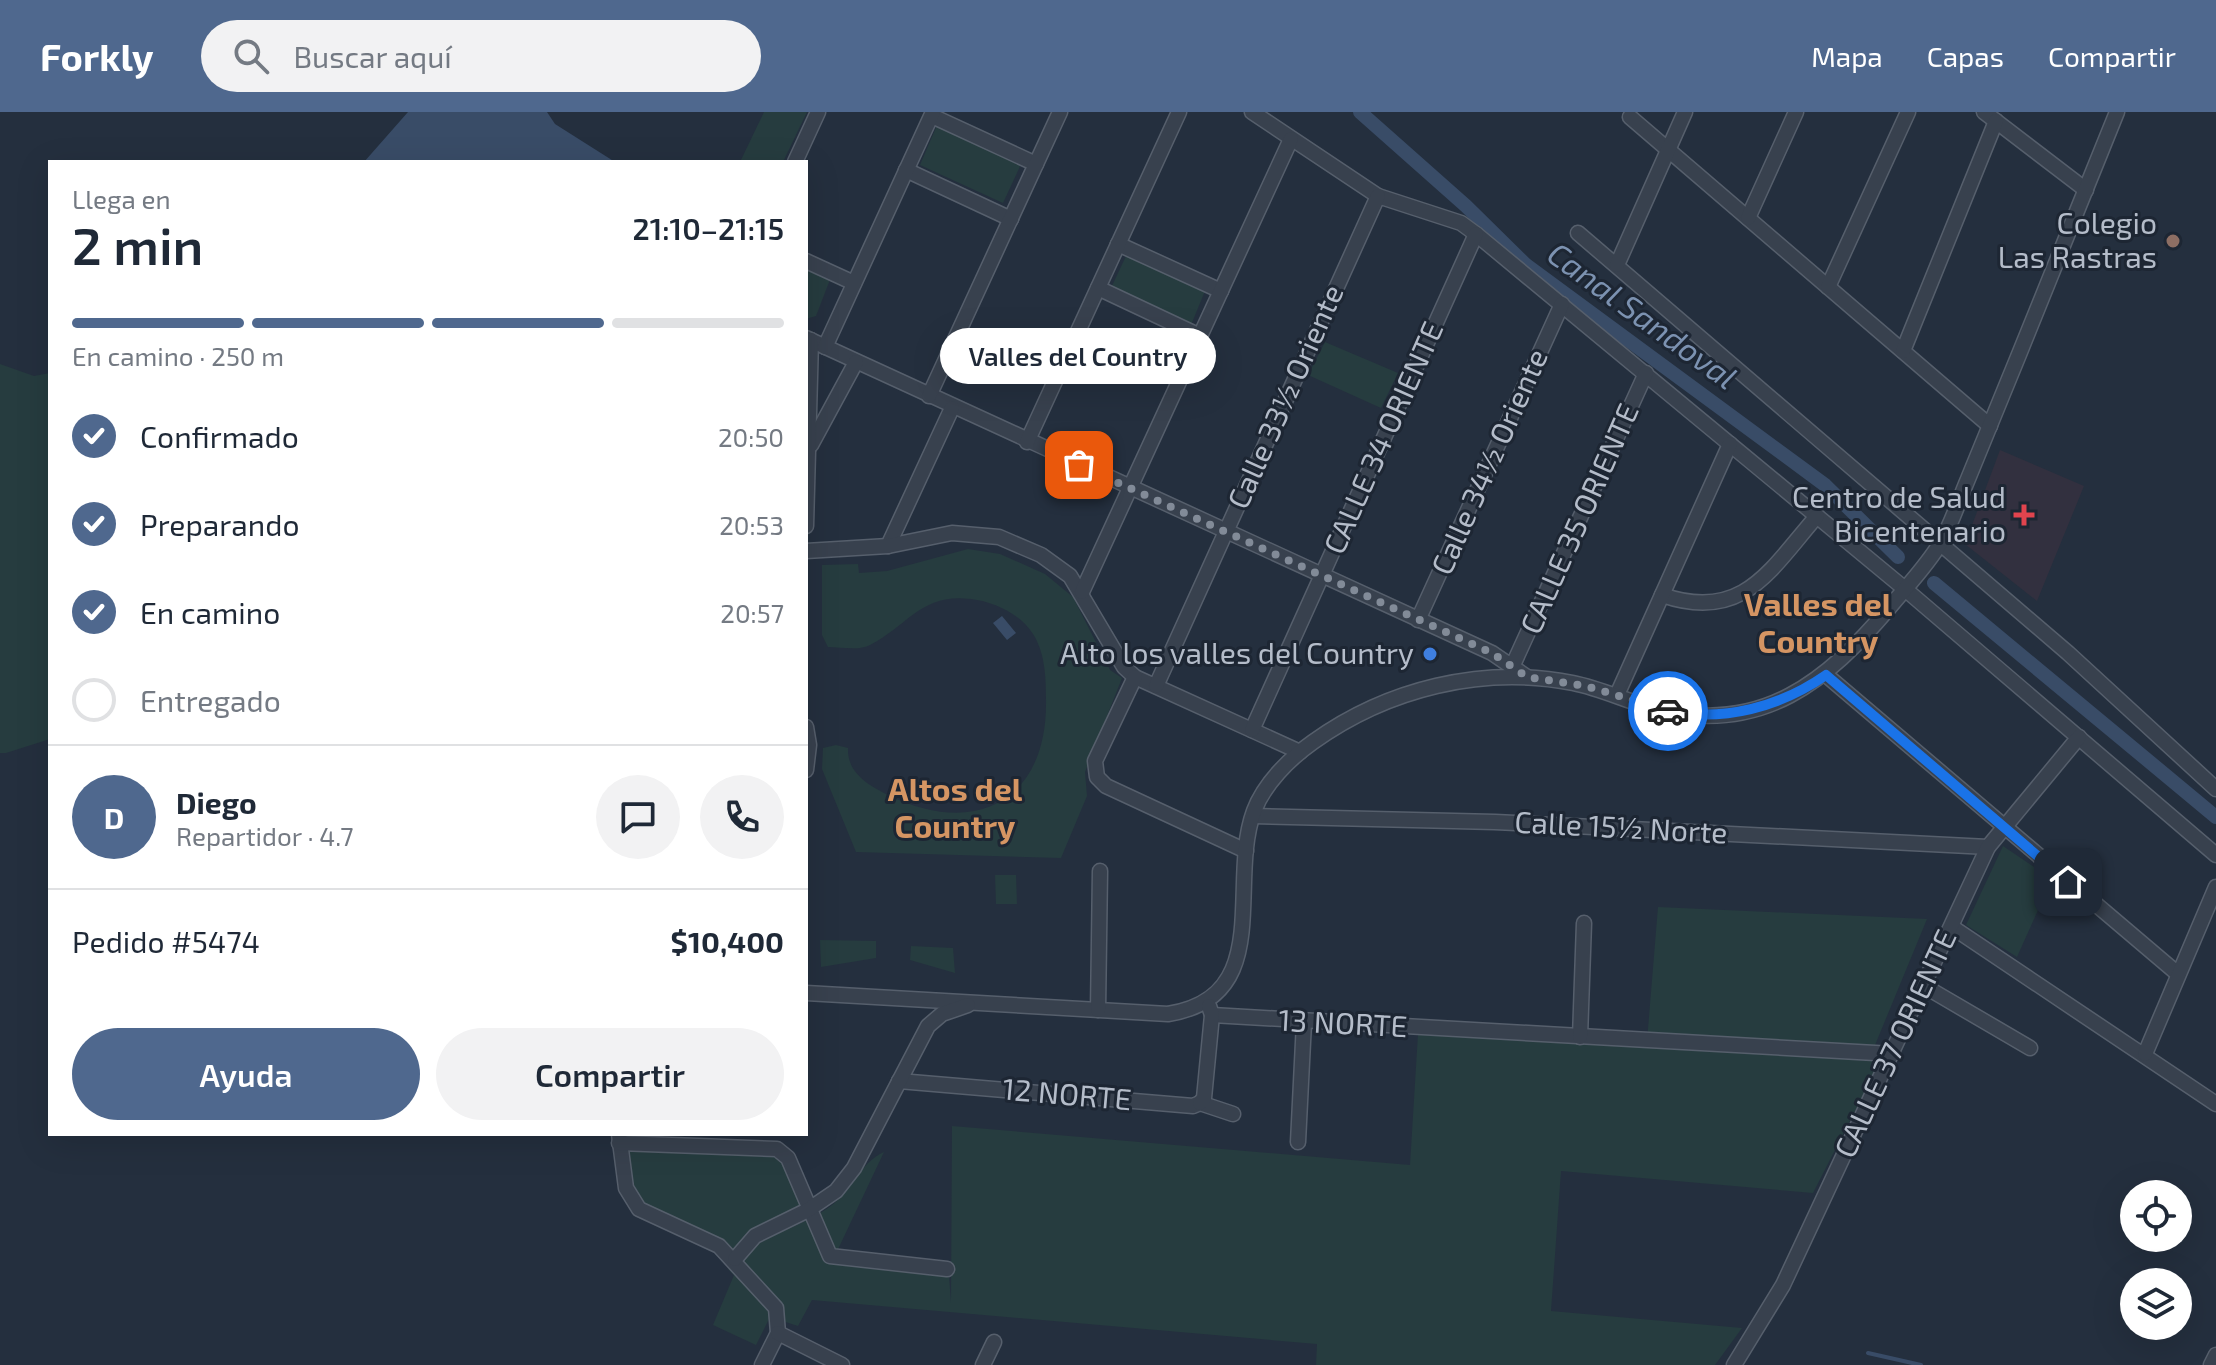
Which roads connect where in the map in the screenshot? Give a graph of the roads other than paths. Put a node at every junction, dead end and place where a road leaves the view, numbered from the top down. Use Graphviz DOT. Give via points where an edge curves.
graph roads {
  1 [pos="818,112"];
  2 [pos="1060,112"];
  3 [pos="1179,112"];
  4 [pos="1252,112"];
  5 [pos="1685,112"];
  6 [pos="1796,112"];
  7 [pos="1908,112"];
  8 [pos="2117,112"];
  9 [pos="932,114"];
  10 [pos="1630,117"];
  11 [pos="1990,117"];
  12 [pos="1291,139"];
  13 [pos="1668,150"];
  14 [pos="796,160"];
  15 [pos="1036,164"];
  16 [pos="906,170"];
  17 [pos="2086,190"];
  18 [pos="1378,196"];
  19 [pos="1748,218"];
  20 [pos="1011,219"];
  21 [pos="1578,233"];
  22 [pos="1476,234"];
  23 [pos="1118,244"];
  24 [pos="808,262"];
  25 [pos="1617,265"];
  26 [pos="854,283"];
  27 [pos="1828,287"];
  28 [pos="1098,288"];
  29 [pos="1221,291"];
  30 [pos="1562,304"];
  31 [pos="1200,336"];
  32 [pos="808,339"];
  33 [pos="825,347"];
  34 [pos="1903,351"];
  35 [pos="856,362"];
  36 [pos="1646,373"];
  37 [pos="929,396"];
  38 [pos="952,408"];
  39 [pos="1990,426"];
  40 [pos="1027,442"];
  41 [pos="1730,444"];
  42 [pos="809,449"];
  43 [pos="808,475"];
  44 [pos="1130,489"];
  45 [pos="1817,516"];
  46 [pos="1226,532"];
  47 [pos="1940,544"];
  48 [pos="888,546"];
  49 [pos="808,551"];
  50 [pos="1322,576"];
  51 [pos="1905,589"];
  52 [pos="1082,592"];
  53 [pos="1662,595"];
  54 [pos="1418,620"];
  55 [pos="1513,665"];
  56 [pos="1826,675"];
  57 [pos="1135,677"];
  58 [pos="1527,677"];
  59 [pos="1156,686"];
  60 [pos="1617,695"];
  61 [pos="1252,730"];
  62 [pos="2079,737"];
  63 [pos="1300,752"];
  64 [pos="2216,789"];
  65 [pos="1253,816"];
  66 [pos="2001,827"];
  67 [pos="1988,847"];
  68 [pos="1246,851"];
  69 [pos="2216,855"];
  70 [pos="1100,871"];
  71 [pos="2216,887"];
  72 [pos="1584,923"];
  73 [pos="1952,927"];
  74 [pos="2178,974"];
  75 [pos="1924,986"];
  76 [pos="808,993"];
  77 [pos="981,1003"];
  78 [pos="1210,1008"];
  79 [pos="1098,1010"];
  80 [pos="1304,1022"];
  81 [pos="1580,1037"];
  82 [pos="2030,1048"];
  83 [pos="1893,1054"];
  84 [pos="2145,1054"];
  85 [pos="899,1081"];
  86 [pos="1200,1103"];
  87 [pos="2216,1104"];
  88 [pos="1233,1114"];
  89 [pos="619,1138"];
  90 [pos="697,1140"];
  91 [pos="777,1142"];
  92 [pos="1298,1142"];
  93 [pos="808,1210"];
  94 [pos="735,1259"];
  95 [pos="947,1269"];
  96 [pos="778,1333"];
  97 [pos="994,1342"];
  98 [pos="2216,1355"];
  99 [pos="762,1365"];
  100 [pos="842,1365"];
  101 [pos="983,1365"];
  102 [pos="1734,1365"];
  103 [pos="2211,1365"];
  1 -- 14 [label="street"];
  2 -- 15 [label="street"];
  3 -- 23 [label="street"];
  4 -- 12 [label="street"];
  5 -- 13 [label="street"];
  6 -- 19 [label="street"];
  7 -- 27 [label="street"];
  8 -- 17 [label="street"];
  9 -- 15 [label="street"];
  9 -- 16 [label="street"];
  10 -- 13 [label="street"];
  11 -- 17 [label="street"];
  11 -- 34 [label="street"];
  12 -- 18 [label="street"];
  12 -- 29 [label="street"];
  13 -- 19 [label="street"];
  13 -- 25 [label="street"];
  15 -- 20 [label="street"];
  16 -- 20 [label="street"];
  16 -- 26 [label="street"];
  17 -- 39 [label="street"];
  18 -- 22 [label="street" via="1461,223"];
  18 -- 46 [label="street, Calle 33½ Oriente"];
  19 -- 27 [label="street"];
  20 -- 37 [label="street"];
  21 -- 25 [label="street"];
  22 -- 30 [label="street"];
  22 -- 50 [label="street, CALLE 34 ORIENTE"];
  23 -- 28 [label="street"];
  23 -- 29 [label="street"];
  24 -- 26 [label="street"];
  25 -- 47 [label="street"];
  26 -- 33 [label="street"];
  27 -- 34 [label="street"];
  28 -- 31 [label="street"];
  28 -- 40 [label="street"];
  29 -- 31 [label="street"];
  30 -- 36 [label="street"];
  30 -- 54 [label="street, Calle 34½ Oriente"];
  31 -- 44 [label="street"];
  32 -- 33 [label="street"];
  32 -- 42 [label="street"];
  33 -- 35 [label="street"];
  34 -- 39 [label="street"];
  35 -- 37 [label="street"];
  35 -- 42 [label="street"];
  36 -- 41 [label="street"];
  36 -- 55 [label="street, CALLE 35 ORIENTE"];
  37 -- 38 [label="street"];
  38 -- 40 [label="street"];
  38 -- 48 [label="street"];
  39 -- 47 [label="street"];
  40 -- 44 [label="street"];
  41 -- 45 [label="street"];
  41 -- 53 [label="street"];
  42 -- 43 [label="street"];
  44 -- 46 [label="street"];
  44 -- 52 [label="street"];
  45 -- 51 [label="street"];
  45 -- 53 [label="street" via="1763,578 1741,595 1699,604"];
  46 -- 50 [label="street"];
  46 -- 59 [label="street, Calle 33½ Oriente"];
  47 -- 51 [label="street"];
  47 -- 64 [label="street"];
  48 -- 49 [label="street"];
  48 -- 52 [label="street" via="952,533 999,537 1061,568"];
  50 -- 54 [label="street"];
  50 -- 61 [label="street, CALLE 34 ORIENTE"];
  51 -- 56 [label="street"];
  51 -- 62 [label="street"];
  52 -- 57 [label="street" via="1124,667"];
  53 -- 60 [label="street"];
  54 -- 55 [label="street"];
  55 -- 58 [label="street"];
  56 -- 60 [label="street" via="1784,699 1726,714 1678,713"];
  56 -- 66 [label="street"];
  57 -- 59 [label="street"];
  57 -- 68 [label="street" via="1095,773 1106,786"];
  58 -- 60 [label="street"];
  58 -- 63 [label="street" via="1462,680 1408,693 1346,721"];
  59 -- 61 [label="street"];
  61 -- 63 [label="street"];
  62 -- 66 [label="street, CALLE 37 ORIENTE"];
  62 -- 69 [label="street"];
  63 -- 65 [label="street" via="1271,783"];
  65 -- 67 [label="street, Calle 15½ Norte" via="1495,822"];
  65 -- 68 [label="street"];
  66 -- 67 [label="street, CALLE 37 ORIENTE"];
  66 -- 74 [label="street"];
  67 -- 73 [label="street, CALLE 37 ORIENTE"];
  68 -- 78 [label="street" via="1240,952"];
  70 -- 79 [label="street"];
  71 -- 74 [label="street"];
  72 -- 81 [label="street"];
  73 -- 75 [label="street, CALLE 37 ORIENTE"];
  73 -- 84 [label="street"];
  74 -- 84 [label="street"];
  75 -- 82 [label="street"];
  75 -- 83 [label="street, CALLE 37 ORIENTE"];
  76 -- 77 [label="street, 13 NORTE"];
  77 -- 79 [label="street, 13 NORTE"];
  77 -- 85 [label="street" via="942,1014 928,1026"];
  78 -- 79 [label="street, 13 NORTE" via="1168,1014"];
  78 -- 80 [label="street, 13 NORTE"];
  78 -- 86 [label="street"];
  80 -- 81 [label="street, 13 NORTE"];
  80 -- 92 [label="street"];
  81 -- 83 [label="street, 13 NORTE"];
  83 -- 102 [label="street, CALLE 37 ORIENTE" via="1783,1285"];
  84 -- 87 [label="street"];
  85 -- 86 [label="street, 12 NORTE"];
  85 -- 93 [label="street" via="854,1168 836,1191"];
  86 -- 88 [label="street, 12 NORTE"];
  89 -- 90 [label="street"];
  89 -- 94 [label="street" via="626,1188 639,1209"];
  90 -- 91 [label="street"];
  91 -- 93 [label="street"];
  93 -- 94 [label="street" via="755,1236"];
  93 -- 95 [label="street" via="830,1256"];
  94 -- 96 [label="street" via="776,1308"];
  96 -- 99 [label="street"];
  96 -- 100 [label="street"];
  97 -- 101 [label="street"];
  98 -- 103 [label="street"];
}
